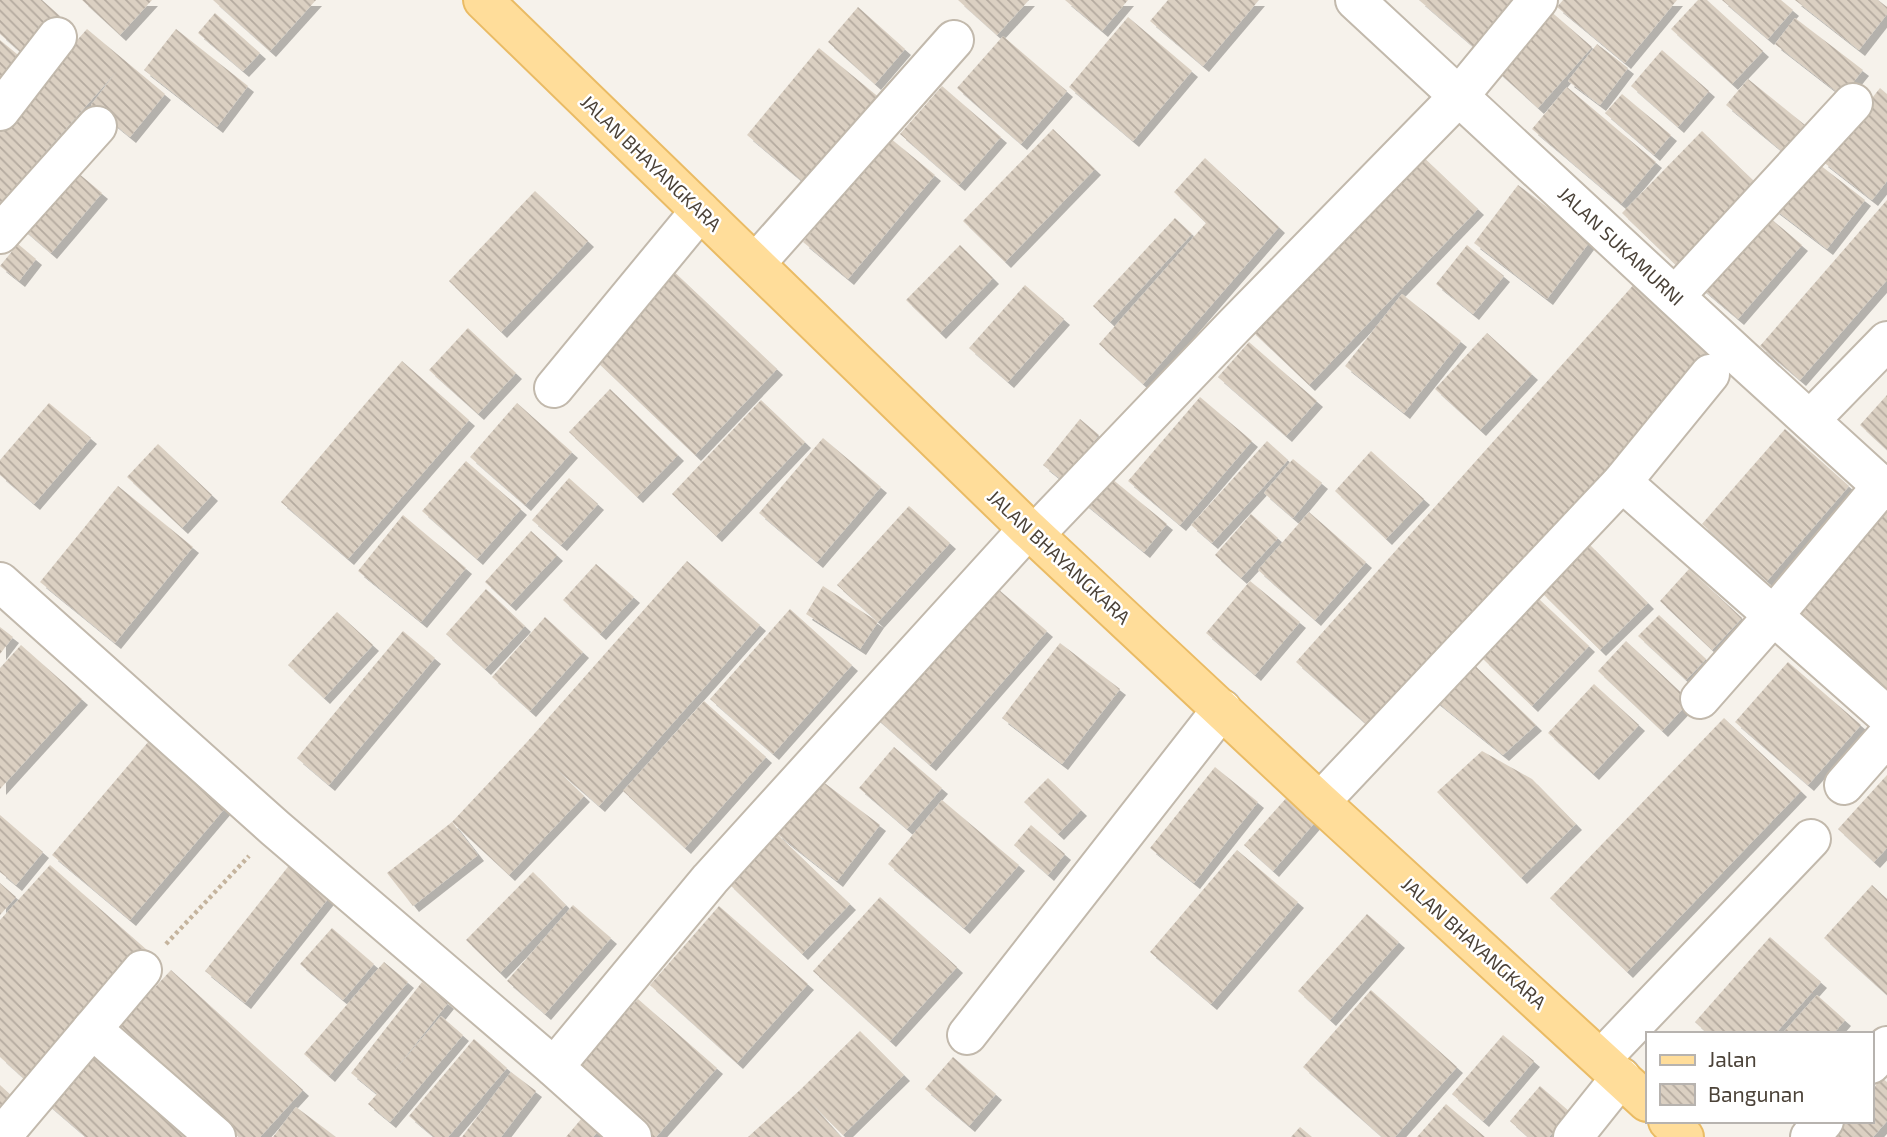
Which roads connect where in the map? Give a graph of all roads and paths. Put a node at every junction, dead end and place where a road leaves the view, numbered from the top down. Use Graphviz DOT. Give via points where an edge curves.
graph roads {
  1 [pos="483,0"];
  2 [pos="1355,0"];
  3 [pos="1538,0"];
  4 [pos="57,37"];
  5 [pos="954,40"];
  6 [pos="1459,96"];
  7 [pos="1853,103"];
  8 [pos="0,111"];
  9 [pos="97,125"];
  10 [pos="701,211"];
  11 [pos="0,234"];
  12 [pos="756,263"];
  13 [pos="1675,296"];
  14 [pos="1887,341"];
  15 [pos="1710,374"];
  16 [pos="554,388"];
  17 [pos="1810,420"];
  18 [pos="1622,482"];
  19 [pos="1885,488"];
  20 [pos="1031,532"];
  21 [pos="0,582"];
  22 [pos="1773,616"];
  23 [pos="1700,699"];
  24 [pos="1222,709"];
  25 [pos="1887,716"];
  26 [pos="1887,736"];
  27 [pos="1844,785"];
  28 [pos="1320,802"];
  29 [pos="275,828"];
  30 [pos="1811,839"];
  31 [pos="142,970"];
  32 [pos="92,1028"];
  33 [pos="1660,1032"];
  34 [pos="967,1035"];
  35 [pos="1887,1045"];
  36 [pos="1646,1051"];
  37 [pos="1873,1062"];
  38 [pos="554,1067"];
  39 [pos="1623,1080"];
  40 [pos="1670,1123"];
  41 [pos="1822,1123"];
  42 [pos="1,1137"];
  43 [pos="216,1137"];
  44 [pos="632,1137"];
  45 [pos="1573,1137"];
  46 [pos="1684,1137"];
  47 [pos="1810,1137"];
  1 -- 10 [label="main road, JALAN BHAYANGKARA"];
  2 -- 6 [label="street, JALAN SUKAMURNI"];
  3 -- 6 [label="street"];
  4 -- 8 [label="street"];
  5 -- 12 [label="street"];
  6 -- 13 [label="street, JALAN SUKAMURNI"];
  6 -- 20 [label="street"];
  7 -- 13 [label="street"];
  9 -- 11 [label="street"];
  10 -- 12 [label="main road, JALAN BHAYANGKARA"];
  10 -- 16 [label="street"];
  12 -- 20 [label="main road, JALAN BHAYANGKARA"];
  13 -- 17 [label="street, JALAN SUKAMURNI"];
  14 -- 17 [label="street"];
  15 -- 18 [label="street"];
  17 -- 19 [label="street, JALAN SUKAMURNI"];
  18 -- 22 [label="street"];
  18 -- 28 [label="street"];
  19 -- 22 [label="street"];
  20 -- 24 [label="main road, JALAN BHAYANGKARA"];
  20 -- 38 [label="street" via="710,879"];
  21 -- 29 [label="street"];
  22 -- 23 [label="street"];
  22 -- 25 [label="street"];
  24 -- 28 [label="main road, JALAN BHAYANGKARA"];
  24 -- 34 [label="street"];
  26 -- 27 [label="street"];
  28 -- 39 [label="main road, JALAN BHAYANGKARA"];
  29 -- 31 [label="path"];
  29 -- 38 [label="street"];
  30 -- 33 [label="street"];
  31 -- 32 [label="street"];
  32 -- 42 [label="street"];
  32 -- 43 [label="street"];
  35 -- 37 [label="street"];
  36 -- 39 [label="street"];
  38 -- 44 [label="street"];
  39 -- 45 [label="street"];
  40 -- 46 [label="main road"];
  41 -- 47 [label="street"];
}
